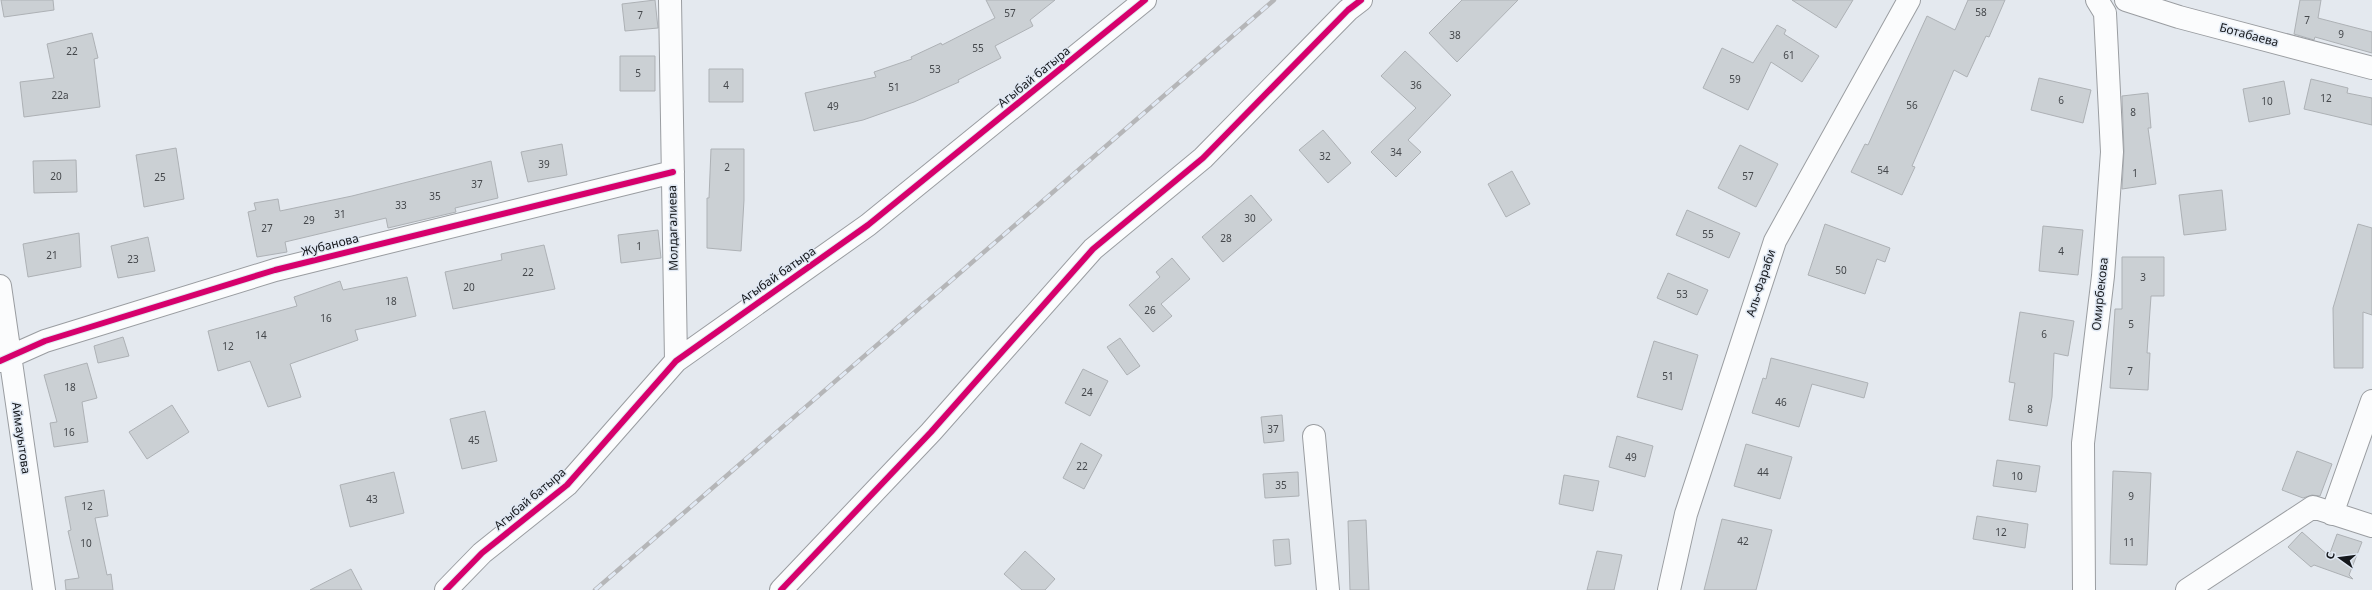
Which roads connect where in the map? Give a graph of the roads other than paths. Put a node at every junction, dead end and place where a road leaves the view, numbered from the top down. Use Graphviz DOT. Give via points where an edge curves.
graph roads {
  1 [pos="670,0"];
  2 [pos="1146,0"];
  3 [pos="1361,0"];
  4 [pos="1909,0"];
  5 [pos="2096,0"];
  6 [pos="2126,0"];
  7 [pos="2372,68"];
  8 [pos="673,172"];
  9 [pos="0,286"];
  10 [pos="4,359"];
  11 [pos="676,361"];
  12 [pos="2372,401"];
  13 [pos="1314,436"];
  14 [pos="2332,514"];
  15 [pos="2372,526"];
  16 [pos="44,590"];
  17 [pos="446,590"];
  18 [pos="781,590"];
  19 [pos="1328,590"];
  20 [pos="1669,590"];
  21 [pos="2084,590"];
  22 [pos="2187,590"];
  1 -- 8 [label="street, Молдагалиева"];
  2 -- 11 [label="street, Агыбай батыра" via="868,225"];
  3 -- 18 [label="street" via="1348,10 1203,158 1094,249 931,432"];
  4 -- 20 [label="street, Аль-Фараби" via="1774,241 1686,514"];
  5 -- 21 [label="street, Омирбекова" via="2105,13 2112,152 2103,276 2082,443"];
  6 -- 7 [label="street, Ботабаева" via="2179,17"];
  8 -- 10 [label="street, Жубанова" via="275,270 45,341"];
  8 -- 11 [label="street, Молдагалиева"];
  9 -- 10 [label="street, Аймауытова"];
  10 -- 16 [label="street, Аймауытова"];
  11 -- 17 [label="street, Агыбай батыра" via="567,485 482,553"];
  12 -- 14 [label="street"];
  13 -- 19 [label="street"];
  14 -- 15 [label="street"];
  14 -- 22 [label="street" via="2313,508"];
}
